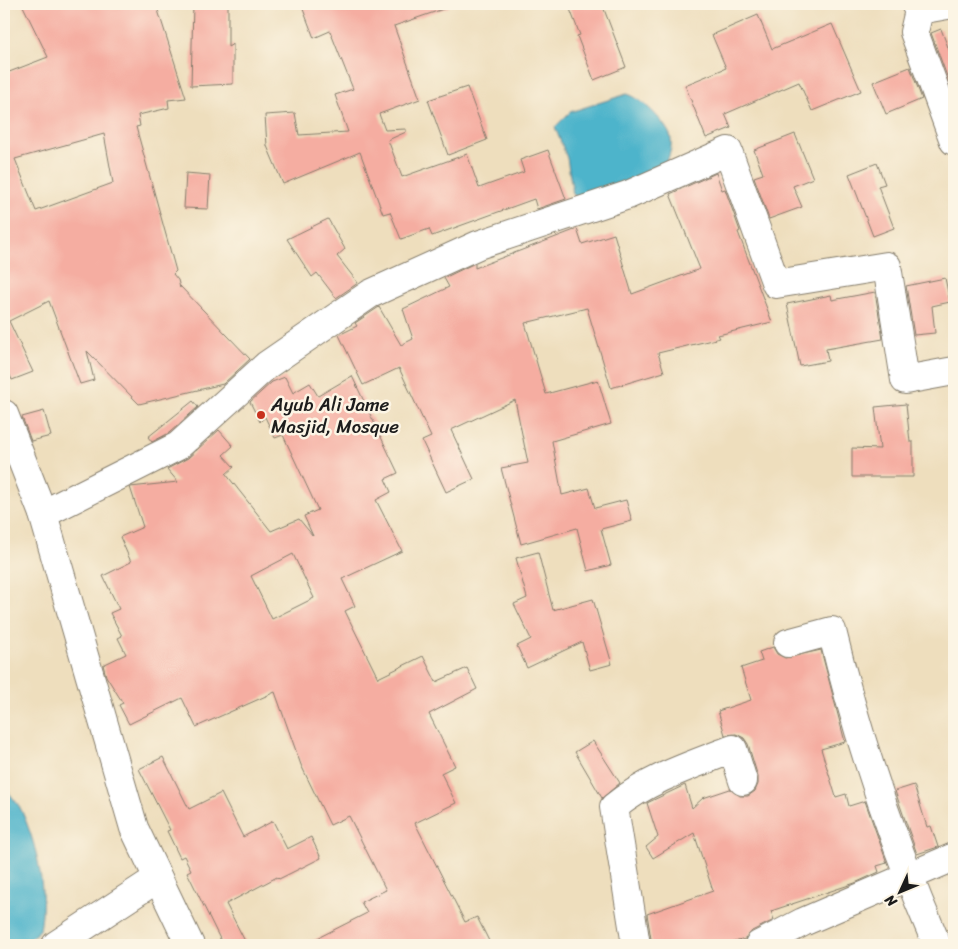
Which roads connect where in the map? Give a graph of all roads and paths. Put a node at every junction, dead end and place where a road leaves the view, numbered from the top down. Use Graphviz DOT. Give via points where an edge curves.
graph roads {
  1 [pos="953,4"];
  2 [pos="917,7"];
  3 [pos="954,141"];
  4 [pos="954,372"];
  5 [pos="4,414"];
  6 [pos="43,514"];
  7 [pos="788,643"];
  8 [pos="743,781"];
  9 [pos="954,857"];
  10 [pos="908,877"];
  11 [pos="158,878"];
  12 [pos="56,945"];
  13 [pos="190,945"];
  14 [pos="636,945"];
  15 [pos="759,945"];
  16 [pos="937,945"];
  1 -- 2 [label="street"];
  2 -- 3 [label="street" via="914,32"];
  4 -- 6 [label="street" via="905,380 887,266 776,284 728,151 628,195 478,245 370,294 267,365 178,446"];
  5 -- 6 [label="street"];
  6 -- 11 [label="street" via="134,828"];
  7 -- 10 [label="street" via="832,631 880,799"];
  8 -- 14 [label="street" via="733,749 660,779 630,794 614,807"];
  9 -- 10 [label="street"];
  10 -- 15 [label="street"];
  10 -- 16 [label="street"];
  11 -- 12 [label="street"];
  11 -- 13 [label="street"];
}
